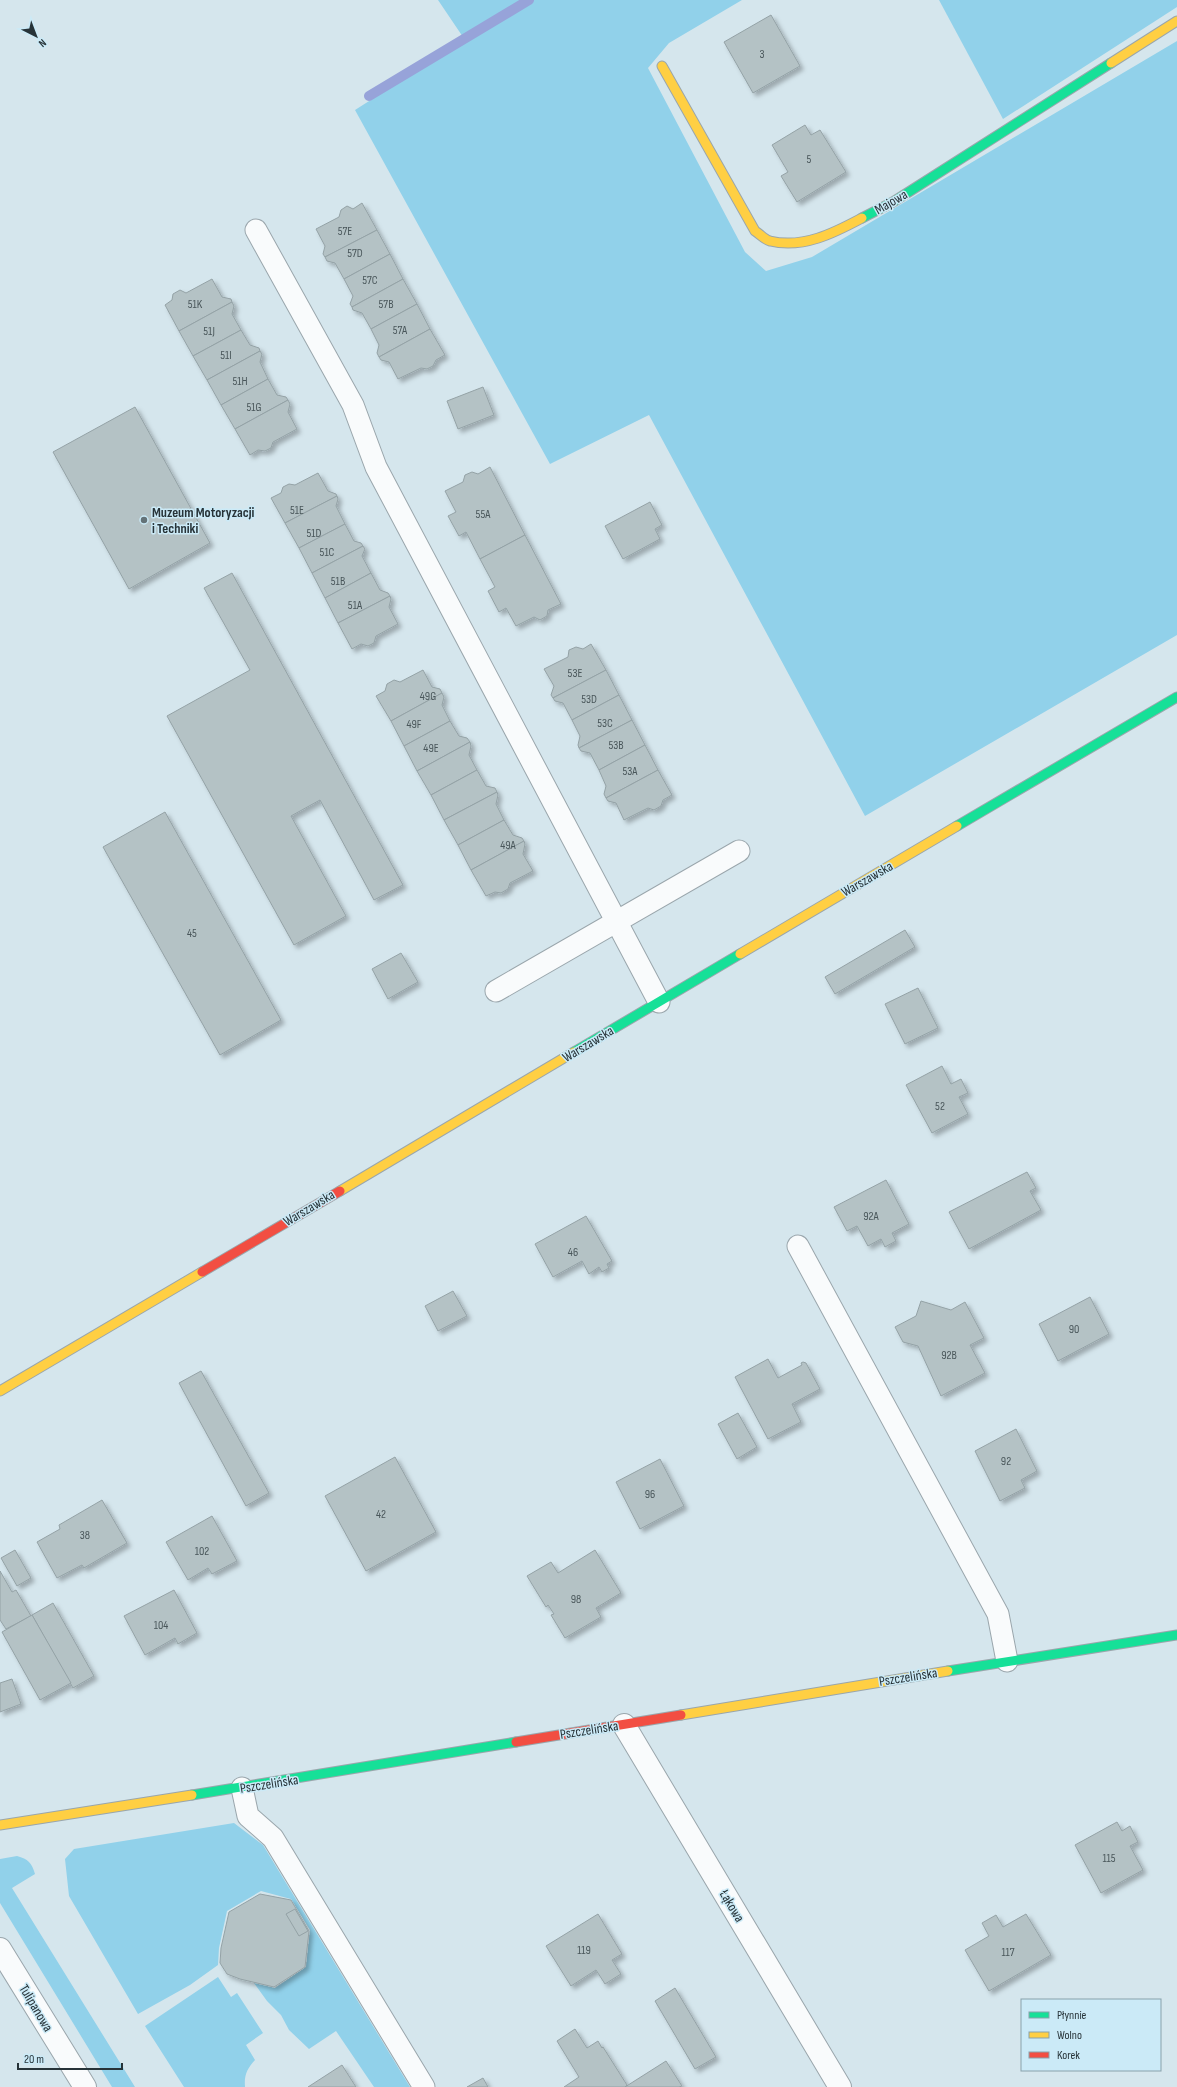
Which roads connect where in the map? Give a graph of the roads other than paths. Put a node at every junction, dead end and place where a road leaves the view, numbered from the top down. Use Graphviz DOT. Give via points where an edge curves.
graph roads {
  1 [pos="1177,21"];
  2 [pos="662,66"];
  3 [pos="256,230"];
  4 [pos="1177,697"];
  5 [pos="739,851"];
  6 [pos="616,921"];
  7 [pos="496,991"];
  8 [pos="659,1002"];
  9 [pos="798,1246"];
  10 [pos="0,1391"];
  11 [pos="1177,1635"];
  12 [pos="1008,1661"];
  13 [pos="624,1724"];
  14 [pos="242,1788"];
  15 [pos="0,1825"];
  16 [pos="0,1949"];
  17 [pos="84,2087"];
  18 [pos="424,2087"];
  19 [pos="840,2087"];
  1 -- 2 [label="main road, Majowa" via="893,202 838,231 815,240 790,243 769,241 755,232"];
  3 -- 6 [label="lane" via="353,404 376,467"];
  4 -- 8 [label="main road, Warszawska"];
  5 -- 6 [label="lane"];
  6 -- 7 [label="lane"];
  6 -- 8 [label="lane"];
  8 -- 10 [label="main road, Warszawska"];
  9 -- 12 [label="lane" via="998,1614"];
  11 -- 12 [label="main road, Pszczelińska"];
  12 -- 13 [label="main road, Pszczelińska"];
  13 -- 14 [label="main road, Pszczelińska"];
  13 -- 19 [label="street, Łąkowa"];
  14 -- 15 [label="main road, Pszczelińska"];
  14 -- 18 [label="lane" via="248,1816 273,1838"];
  16 -- 17 [label="street, Tulipanowa"];
}
